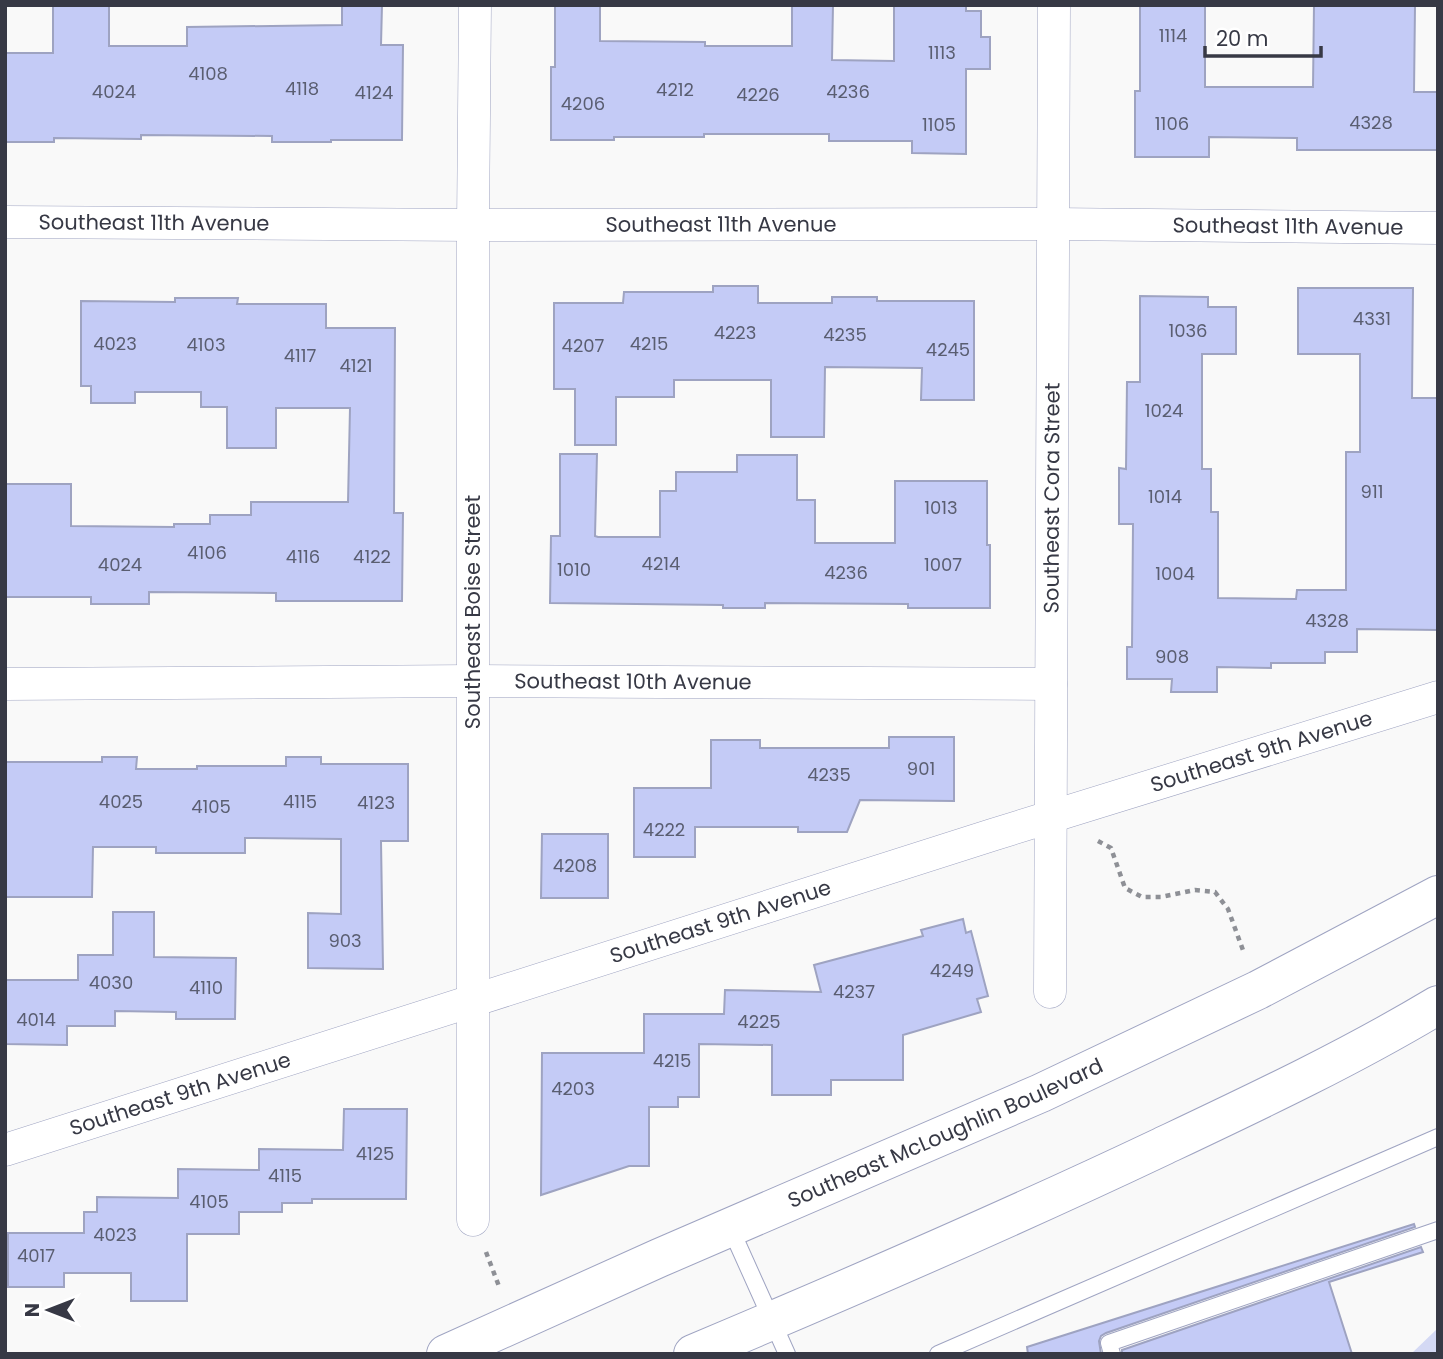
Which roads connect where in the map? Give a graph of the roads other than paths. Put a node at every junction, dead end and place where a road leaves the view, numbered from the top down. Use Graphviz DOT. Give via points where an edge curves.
graph roads {
  1 [pos="475,5"];
  2 [pos="1054,5"];
  3 [pos="5,222"];
  4 [pos="1053,224"];
  5 [pos="473,225"];
  6 [pos="1438,228"];
  7 [pos="473,681"];
  8 [pos="5,684"];
  9 [pos="1051,684"];
  10 [pos="1438,698"];
  11 [pos="1051,817"];
  12 [pos="1438,895"];
  13 [pos="1050,992"];
  14 [pos="472,1001"];
  15 [pos="1438,1005"];
  16 [pos="1438,1017"];
  17 [pos="1391,1033"];
  18 [pos="1436,1142"];
  19 [pos="5,1150"];
  20 [pos="473,1220"];
  21 [pos="730,1227"];
  22 [pos="1438,1230"];
  23 [pos="779,1337"];
  24 [pos="939,1353"];
  25 [pos="446,1354"];
  26 [pos="693,1354"];
  27 [pos="1112,1354"];
  1 -- 5 [label="street, Southeast Boise Street"];
  2 -- 4 [label="street, Southeast Cora Street"];
  3 -- 5 [label="street, Southeast 11th Avenue"];
  4 -- 5 [label="street, Southeast 11th Avenue"];
  4 -- 6 [label="street, Southeast 11th Avenue"];
  4 -- 9 [label="street, Southeast Cora Street"];
  5 -- 7 [label="street, Southeast Boise Street"];
  7 -- 8 [label="street, Southeast 10th Avenue"];
  7 -- 9 [label="street, Southeast 10th Avenue"];
  7 -- 14 [label="street, Southeast Boise Street"];
  9 -- 11 [label="street, Southeast Cora Street"];
  10 -- 11 [label="street, Southeast 9th Avenue"];
  11 -- 13 [label="street, Southeast Cora Street"];
  11 -- 14 [label="street, Southeast 9th Avenue"];
  12 -- 21 [label="highway, Southeast McLoughlin Boulevard" via="1258,990 1041,1093"];
  14 -- 19 [label="street, Southeast 9th Avenue"];
  14 -- 20 [label="street, Southeast Boise Street"];
  15 -- 17 [label="highway"];
  16 -- 17 [label="highway"];
  17 -- 23 [label="highway" via="1280,1091 861,1283"];
  18 -- 24 [label="lane"];
  21 -- 23 [label="lane"];
  21 -- 25 [label="highway, Southeast McLoughlin Boulevard"];
  22 -- 27 [label="lane" via="1109,1343"];
  23 -- 26 [label="highway"];
}
